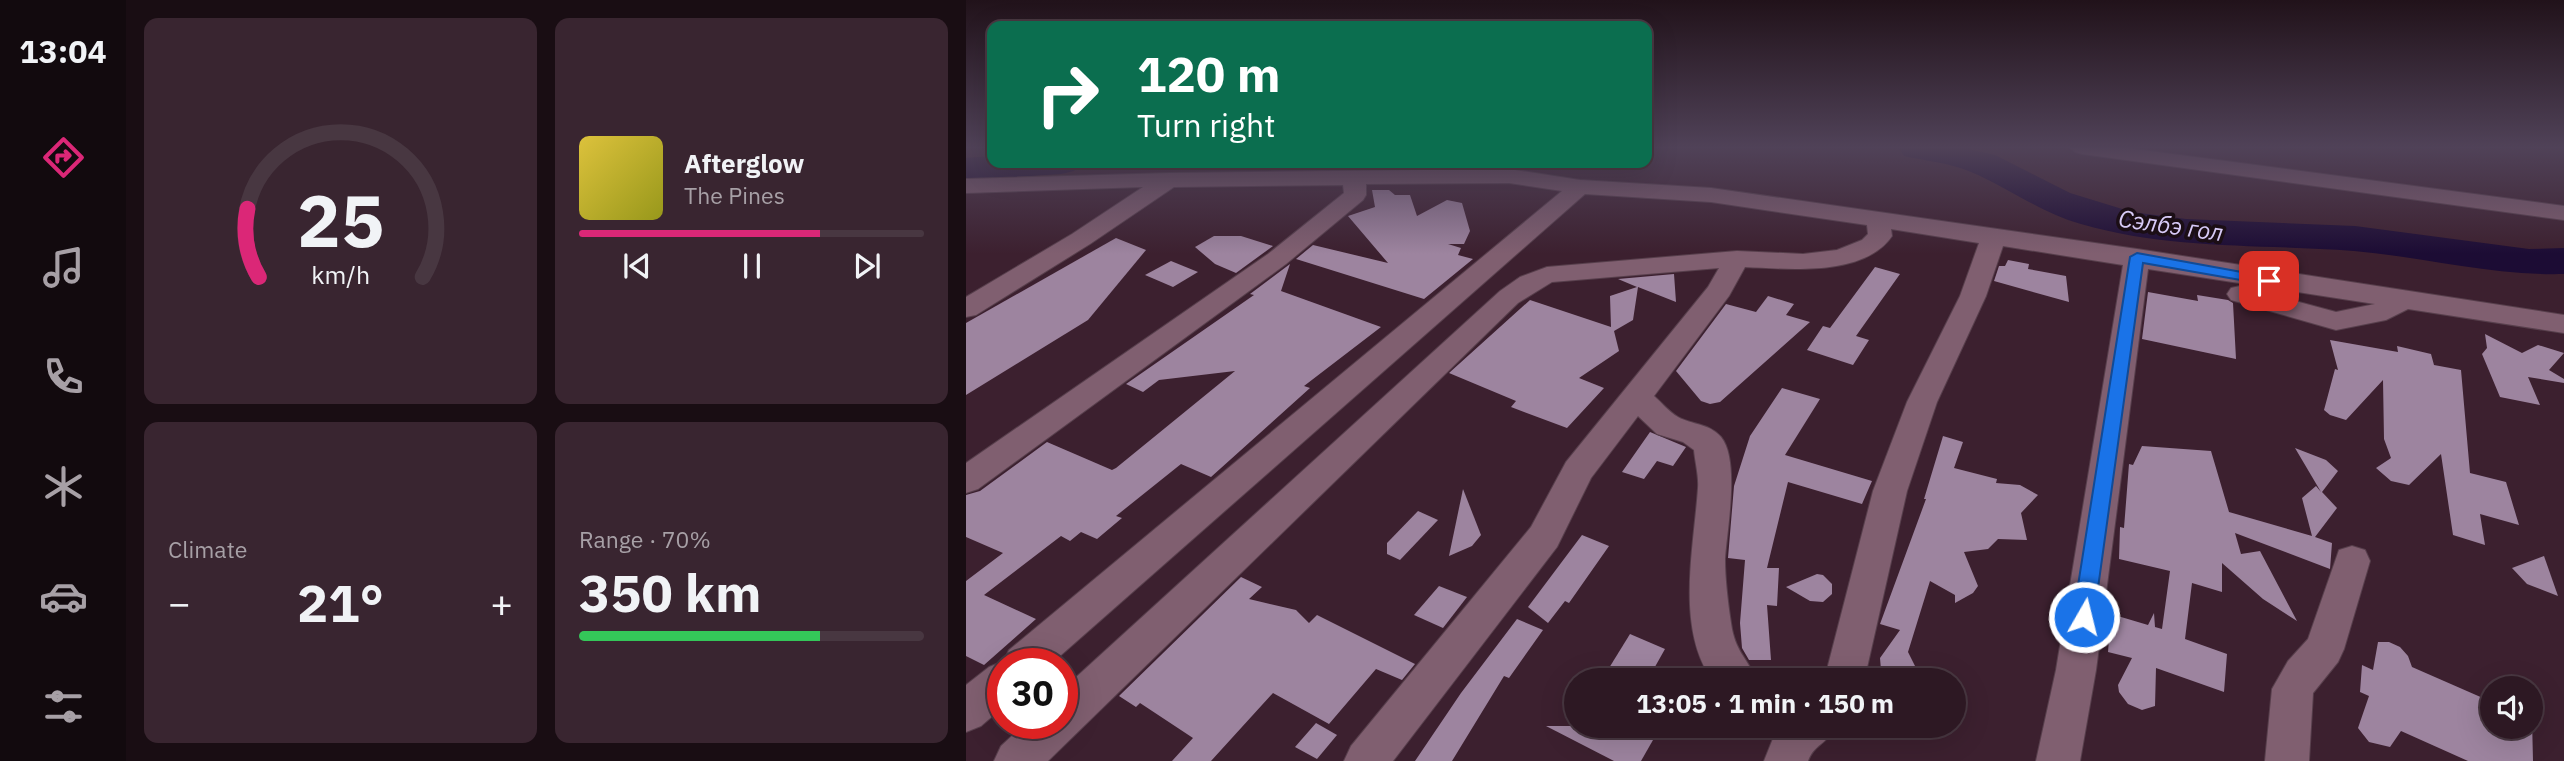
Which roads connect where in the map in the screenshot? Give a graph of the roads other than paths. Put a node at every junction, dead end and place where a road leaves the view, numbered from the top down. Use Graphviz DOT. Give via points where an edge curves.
graph roads {
  1 [pos="1082,184"];
  2 [pos="1163,184"];
  3 [pos="1354,184"];
  4 [pos="1557,184"];
  5 [pos="2364,184"];
  6 [pos="1580,187"];
  7 [pos="972,188"];
  8 [pos="2564,212"];
  9 [pos="1879,228"];
  10 [pos="1991,245"];
  11 [pos="1737,259"];
  12 [pos="2136,267"];
  13 [pos="966,309"];
  14 [pos="2564,324"];
  15 [pos="1636,397"];
  16 [pos="966,480"];
  17 [pos="2352,561"];
  18 [pos="1041,648"];
  19 [pos="1727,668"];
  20 [pos="1846,668"];
  21 [pos="987,694"];
  22 [pos="1078,703"];
  23 [pos="966,712"];
  24 [pos="1040,739"];
  25 [pos="1016,761"];
  26 [pos="1366,761"];
  27 [pos="2058,761"];
  28 [pos="2287,761"];
  1 -- 7 [label="street"];
  2 -- 13 [label="street"];
  3 -- 16 [label="street" via="1355,195 1277,259"];
  4 -- 6 [label="street"];
  5 -- 8 [label="street"];
  6 -- 9 [label="street" via="1711,195"];
  6 -- 18 [label="street"];
  9 -- 10 [label="street"];
  9 -- 11 [label="street" via="1871,246 1842,257 1803,262"];
  10 -- 12 [label="street"];
  10 -- 20 [label="street" via="1973,296 1922,402 1890,491"];
  11 -- 15 [label="street" via="1720,290"];
  11 -- 22 [label="street" via="1564,272 1529,283"];
  12 -- 14 [label="street" via="2269,281"];
  12 -- 27 [label="street" via="2076,670"];
  15 -- 19 [label="street" via="1668,426 1693,433 1709,445 1715,485 1707,562 1712,624 1718,656"];
  15 -- 26 [label="street" via="1578,471 1544,537"];
  17 -- 28 [label="street" via="2325,649 2292,689"];
  21 -- 23 [label="street"];
  24 -- 25 [label="street"];
}
